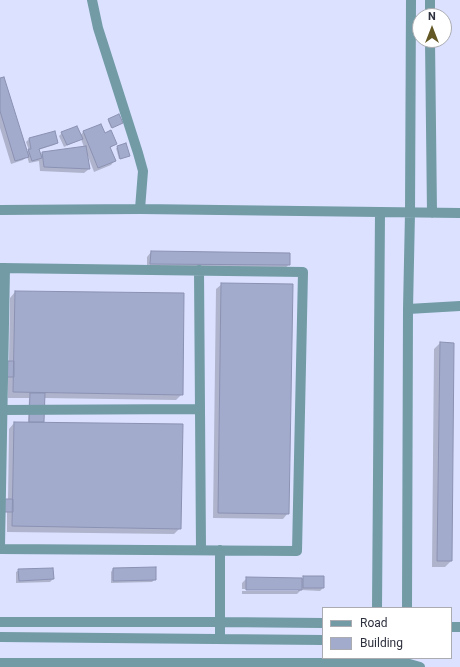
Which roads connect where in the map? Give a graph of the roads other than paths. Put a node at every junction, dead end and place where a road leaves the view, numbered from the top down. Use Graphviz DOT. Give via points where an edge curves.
graph roads {
  1 [pos="92,0"];
  2 [pos="410,0"];
  3 [pos="430,48"];
  4 [pos="140,209"];
  5 [pos="0,210"];
  6 [pos="380,212"];
  7 [pos="410,213"];
  8 [pos="432,213"];
  9 [pos="460,213"];
  10 [pos="2,268"];
  11 [pos="199,270"];
  12 [pos="460,306"];
  13 [pos="408,308"];
  14 [pos="200,409"];
  15 [pos="1,410"];
  16 [pos="0,545"];
  17 [pos="0,549"];
  18 [pos="201,550"];
  19 [pos="220,550"];
  20 [pos="377,607"];
  21 [pos="407,607"];
  22 [pos="0,622"];
  23 [pos="220,622"];
  24 [pos="322,623"];
  25 [pos="0,637"];
  26 [pos="220,639"];
  27 [pos="322,640"];
  28 [pos="0,663"];
  29 [pos="377,663"];
  30 [pos="406,663"];
  31 [pos="420,667"];
  1 -- 4 [label="street" via="98,28 143,171"];
  2 -- 7 [label="street"];
  3 -- 8 [label="street"];
  4 -- 5 [label="street"];
  4 -- 6 [label="street"];
  6 -- 7 [label="street"];
  6 -- 20 [label="street"];
  7 -- 8 [label="street"];
  7 -- 13 [label="street"];
  8 -- 9 [label="street"];
  10 -- 11 [label="street"];
  10 -- 15 [label="street"];
  11 -- 14 [label="street"];
  11 -- 19 [label="street" via="303,272 297,551"];
  12 -- 13 [label="street"];
  13 -- 21 [label="street"];
  14 -- 15 [label="street"];
  14 -- 18 [label="street"];
  15 -- 16 [label="street"];
  17 -- 18 [label="street"];
  18 -- 19 [label="street"];
  19 -- 23 [label="street"];
  22 -- 23 [label="street"];
  23 -- 24 [label="street"];
  23 -- 26 [label="street"];
  25 -- 26 [label="street"];
  26 -- 27 [label="street"];
  28 -- 29 [label="street"];
  29 -- 30 [label="street"];
  30 -- 31 [label="street"];
}
